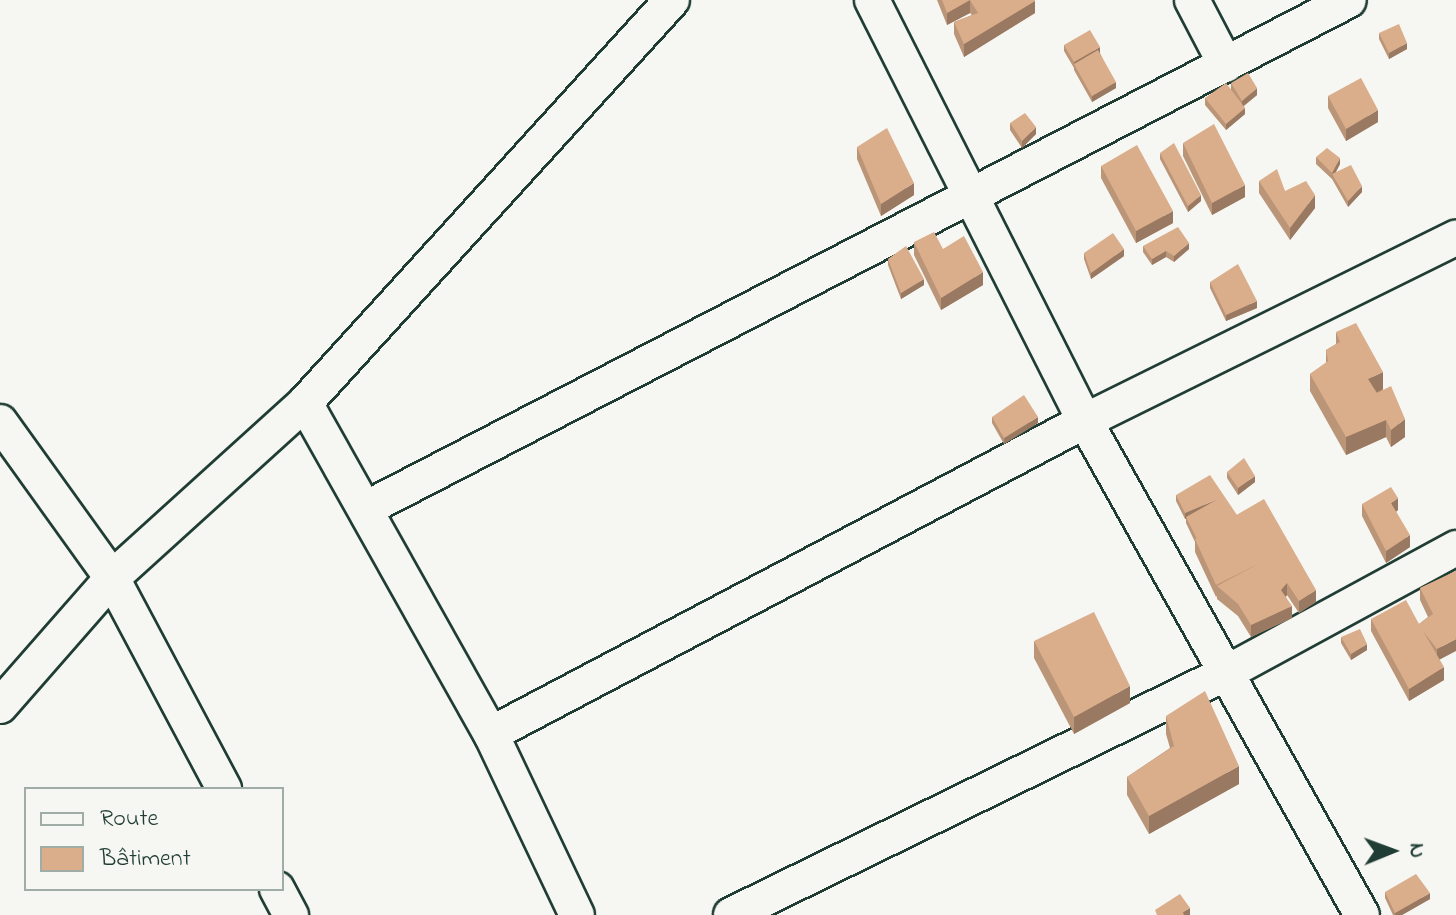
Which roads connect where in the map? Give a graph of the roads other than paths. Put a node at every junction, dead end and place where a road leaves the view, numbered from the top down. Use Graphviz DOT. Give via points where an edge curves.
graph roads {
  1 [pos="672,0"];
  2 [pos="872,0"];
  3 [pos="1192,0"];
  4 [pos="1349,0"];
  5 [pos="1226,65"];
  6 [pos="977,196"];
  7 [pos="1456,238"];
  8 [pos="305,403"];
  9 [pos="1085,421"];
  10 [pos="0,422"];
  11 [pos="369,507"];
  12 [pos="1456,548"];
  13 [pos="112,578"];
  14 [pos="1226,673"];
  15 [pos="0,706"];
  16 [pos="491,734"];
  17 [pos="223,787"];
  18 [pos="278,891"];
  19 [pos="743,912"];
  20 [pos="291,915"];
  21 [pos="577,915"];
  22 [pos="1362,915"];
  1 -- 8 [label="street"];
  2 -- 6 [label="street"];
  3 -- 5 [label="street"];
  4 -- 5 [label="street"];
  5 -- 6 [label="street"];
  6 -- 9 [label="street"];
  6 -- 11 [label="street"];
  7 -- 9 [label="street"];
  8 -- 11 [label="street"];
  8 -- 13 [label="street"];
  9 -- 14 [label="street"];
  9 -- 16 [label="street"];
  10 -- 13 [label="street"];
  11 -- 16 [label="street"];
  12 -- 14 [label="street"];
  13 -- 15 [label="street"];
  13 -- 17 [label="street"];
  14 -- 19 [label="street"];
  14 -- 22 [label="street"];
  16 -- 21 [label="street"];
  18 -- 20 [label="street"];
}
